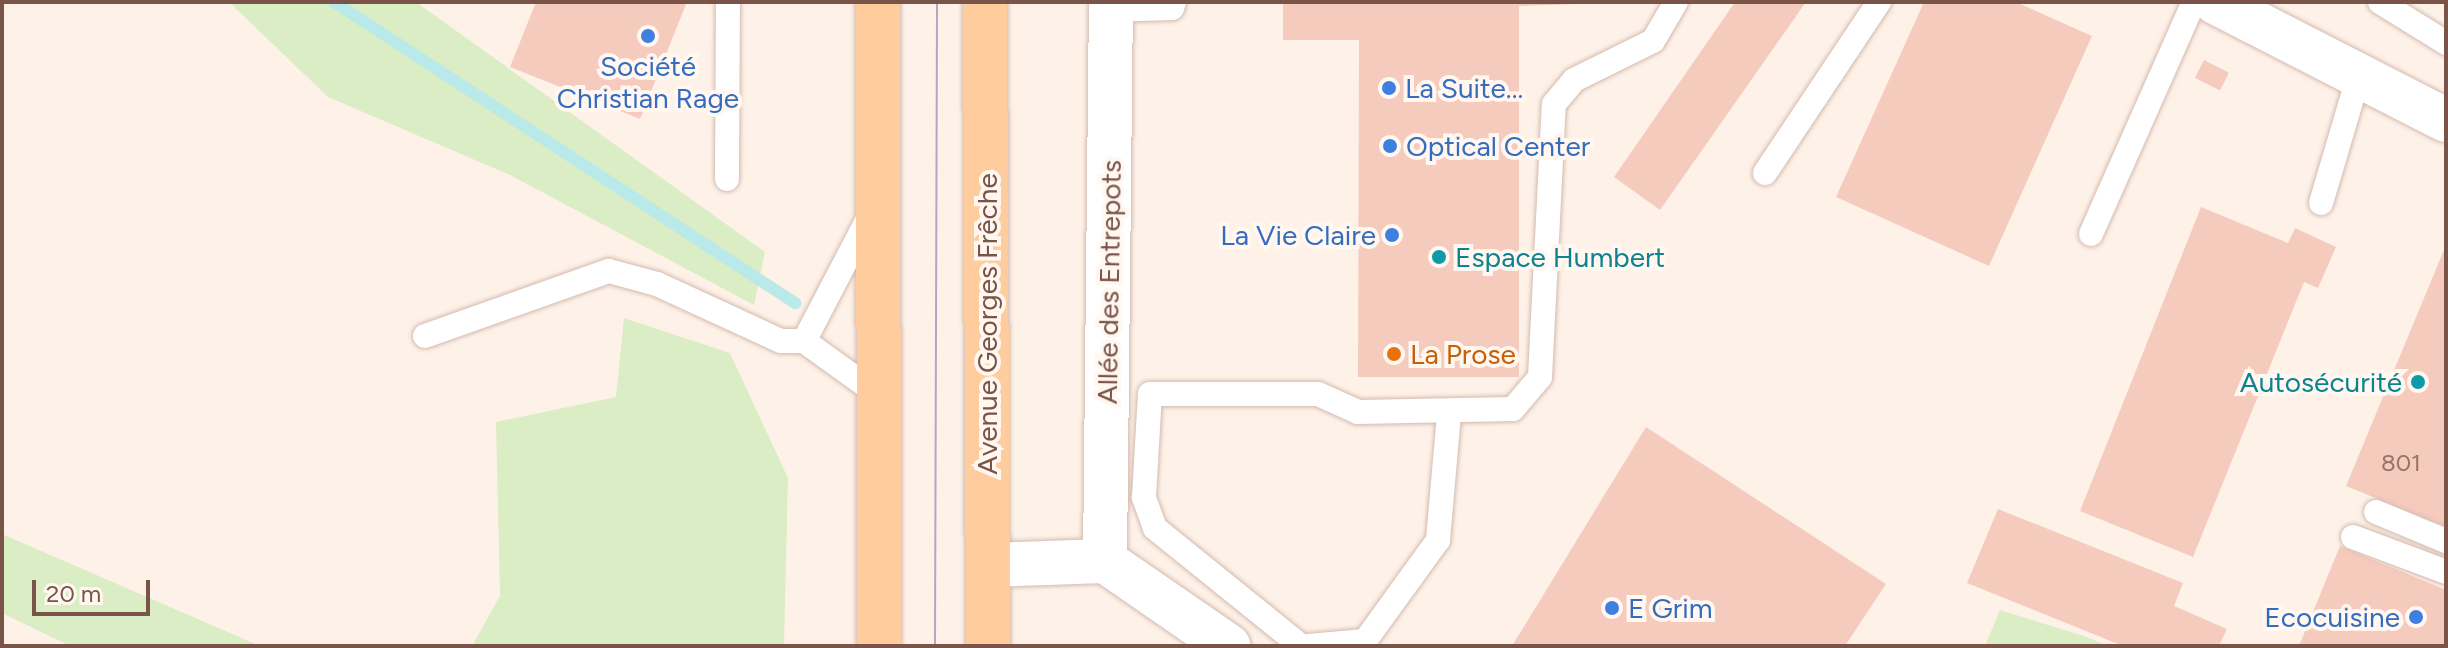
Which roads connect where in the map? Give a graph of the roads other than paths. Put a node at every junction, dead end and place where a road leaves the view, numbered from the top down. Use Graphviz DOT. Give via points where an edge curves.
graph roads {
  1 [pos="728,2"];
  2 [pos="878,2"];
  3 [pos="985,2"];
  4 [pos="1174,2"];
  5 [pos="1676,2"];
  6 [pos="1879,2"];
  7 [pos="2194,2"];
  8 [pos="2215,2"];
  9 [pos="2380,2"];
  10 [pos="1110,6"];
  11 [pos="2446,43"];
  12 [pos="2359,75"];
  13 [pos="2446,120"];
  14 [pos="1765,173"];
  15 [pos="727,179"];
  16 [pos="879,199"];
  17 [pos="2321,203"];
  18 [pos="2091,234"];
  19 [pos="425,336"];
  20 [pos="804,341"];
  21 [pos="879,395"];
  22 [pos="1449,413"];
  23 [pos="2376,512"];
  24 [pos="2353,537"];
  25 [pos="2446,541"];
  26 [pos="1105,561"];
  27 [pos="988,565"];
  28 [pos="2446,572"];
  29 [pos="879,646"];
  30 [pos="988,646"];
  31 [pos="1228,646"];
  32 [pos="1301,646"];
  33 [pos="1309,646"];
  1 -- 15 [label="lane"];
  2 -- 16 [label="main road"];
  3 -- 27 [label="main road, Avenue Georges Frêche"];
  4 -- 10 [label="lane"];
  5 -- 22 [label="lane" via="1653,41 1574,80 1554,104 1540,377 1532,394 1498,414"];
  6 -- 14 [label="lane"];
  7 -- 18 [label="lane"];
  8 -- 12 [label="street"];
  9 -- 11 [label="lane"];
  10 -- 26 [label="street, Allée des Entrepots"];
  12 -- 13 [label="street"];
  12 -- 17 [label="lane"];
  16 -- 20 [label="lane"];
  16 -- 21 [label="main road"];
  19 -- 20 [label="lane" via="609,271 657,284 781,341"];
  20 -- 21 [label="lane"];
  21 -- 29 [label="main road"];
  22 -- 32 [label="lane" via="1358,412 1318,394 1150,394 1144,497 1155,528"];
  22 -- 33 [label="lane" via="1438,540 1365,641"];
  23 -- 25 [label="lane"];
  24 -- 28 [label="lane"];
  26 -- 27 [label="street"];
  26 -- 31 [label="street"];
  27 -- 30 [label="main road, Avenue Georges Frêche"];
}
